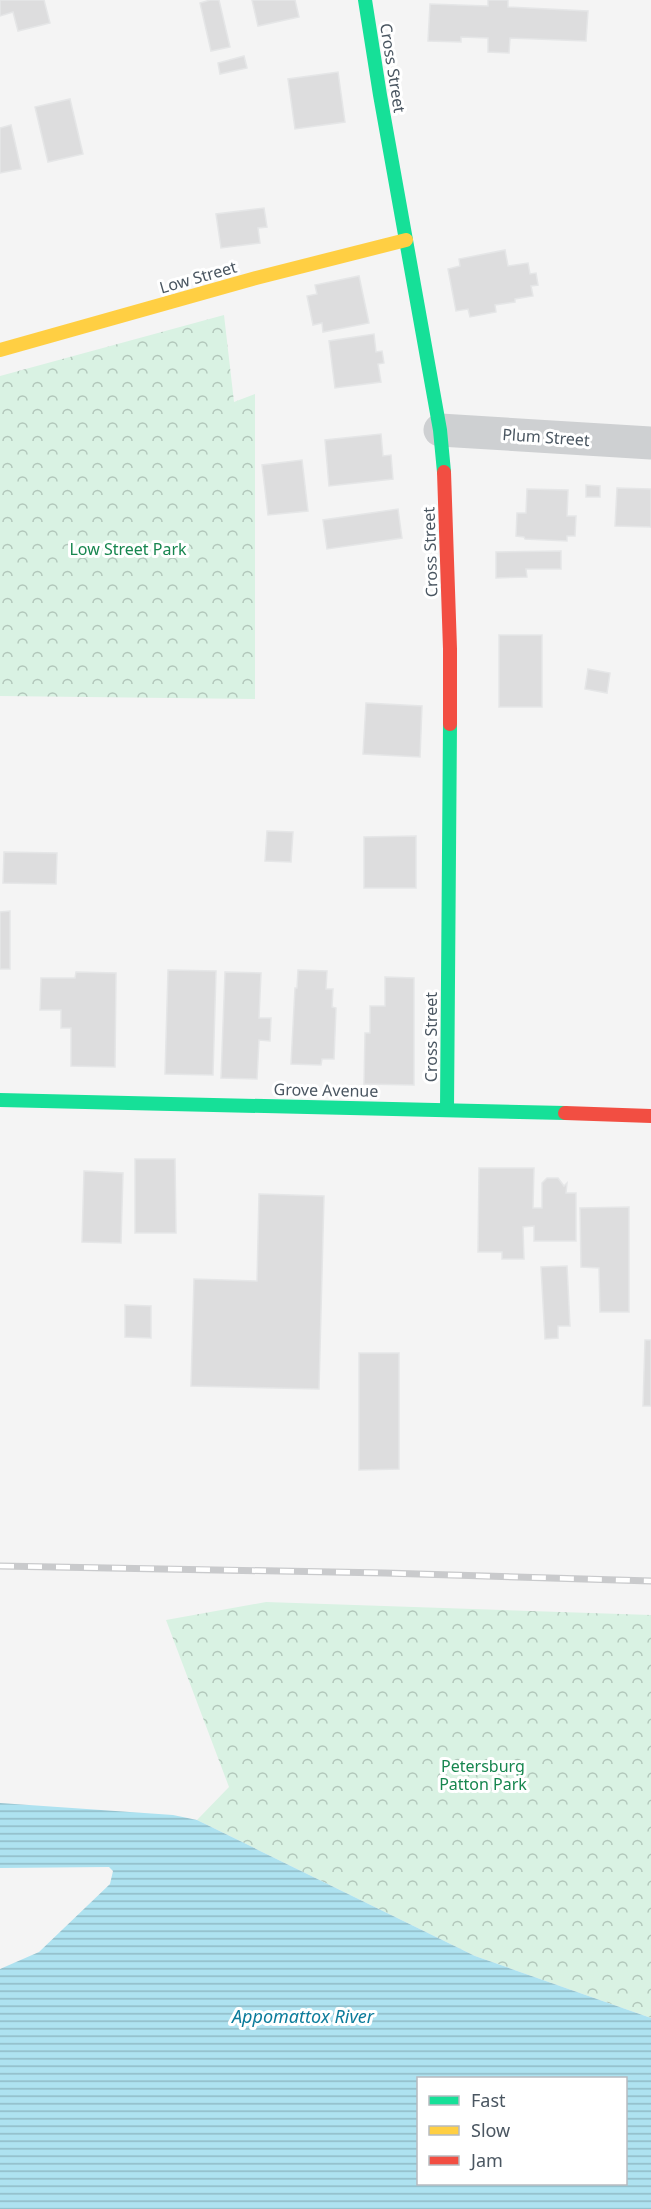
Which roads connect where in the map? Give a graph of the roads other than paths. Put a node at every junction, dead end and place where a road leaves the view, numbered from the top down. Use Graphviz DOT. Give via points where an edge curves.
graph roads {
  1 [pos="365,0"];
  2 [pos="406,240"];
  3 [pos="0,350"];
  4 [pos="440,430"];
  5 [pos="651,443"];
  6 [pos="0,1100"];
  7 [pos="447,1109"];
  8 [pos="651,1116"];
  1 -- 2 [label="street, Cross Street"];
  2 -- 3 [label="street, Low Street"];
  2 -- 4 [label="street, Cross Street"];
  4 -- 5 [label="street, Plum Street"];
  4 -- 7 [label="street, Cross Street" via="450,649"];
  6 -- 7 [label="street, Grove Avenue"];
  7 -- 8 [label="street, Grove Avenue"];
}
